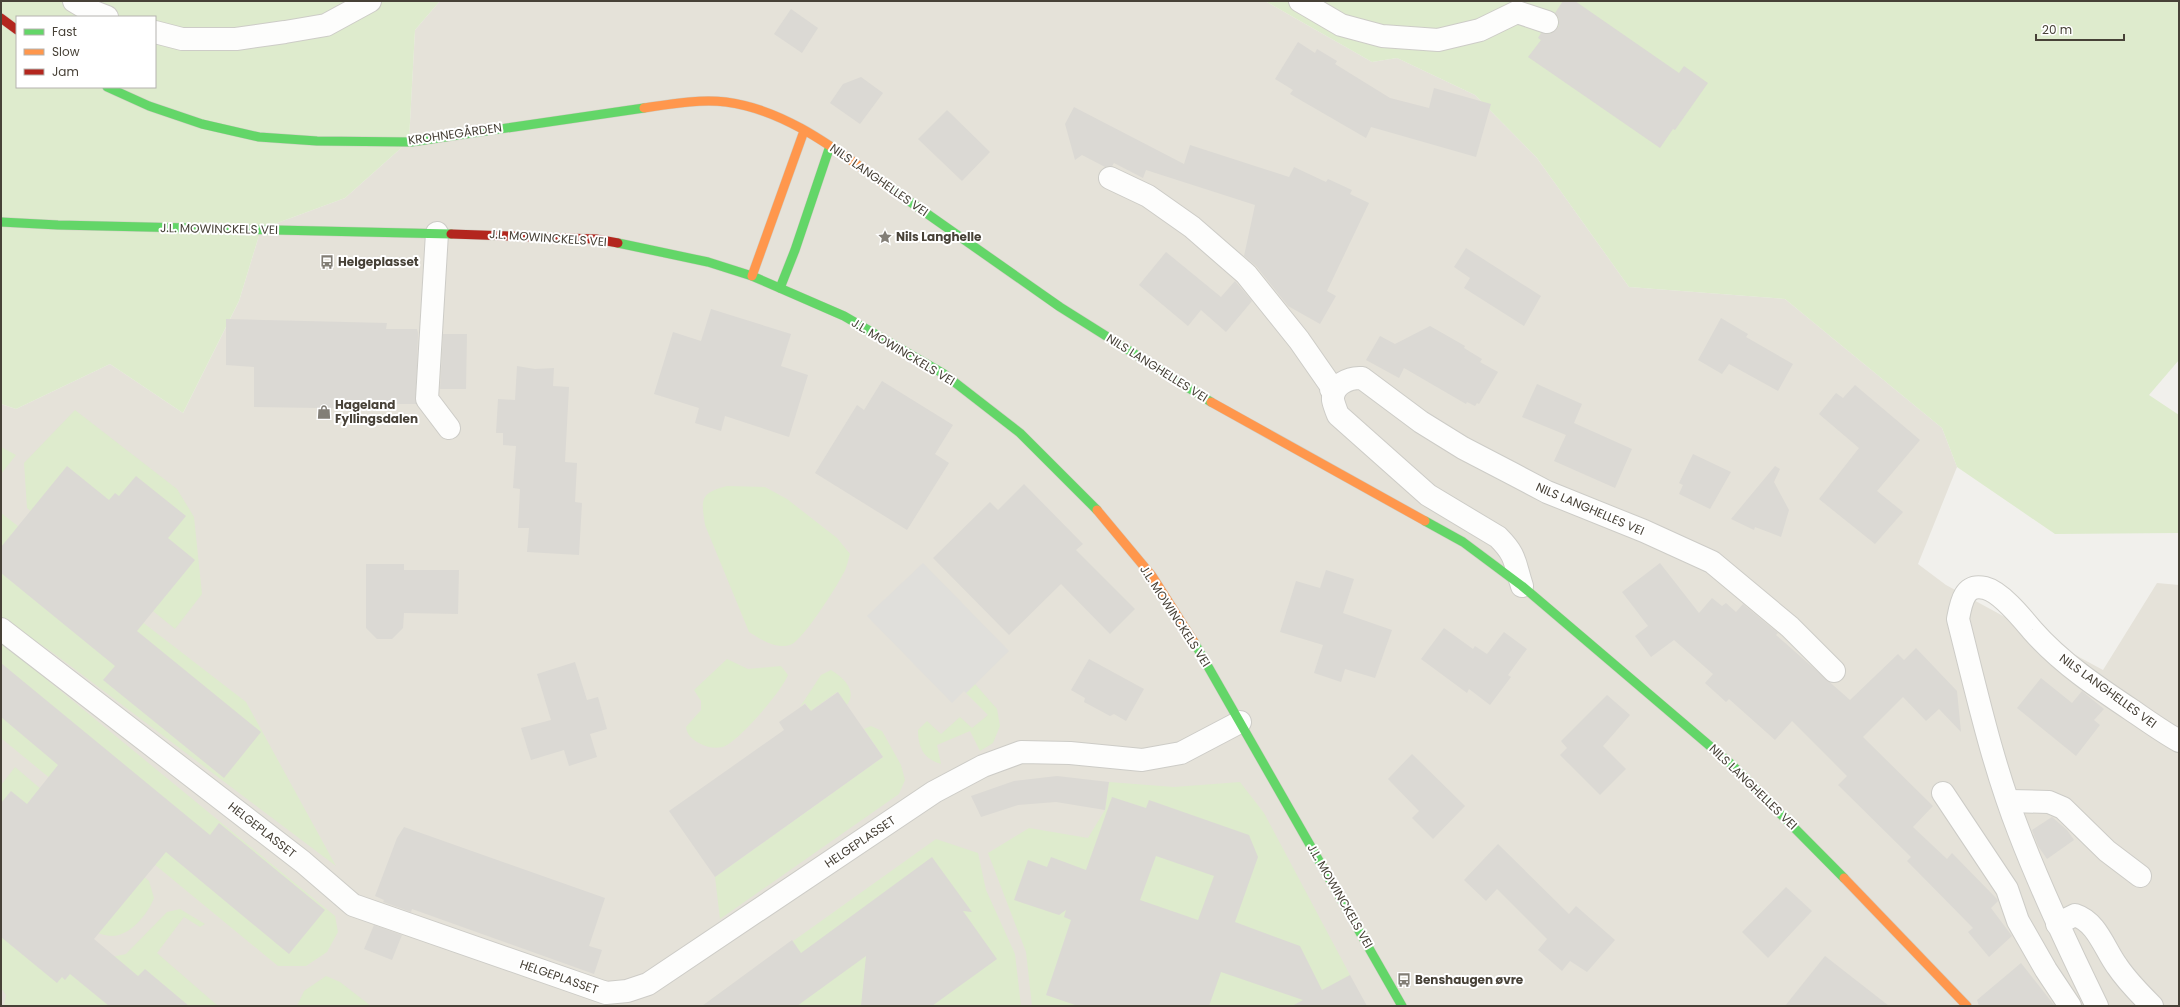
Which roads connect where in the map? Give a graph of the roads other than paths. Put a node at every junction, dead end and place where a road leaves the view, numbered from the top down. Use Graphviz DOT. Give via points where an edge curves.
graph roads {
  1 [pos="74,1"];
  2 [pos="370,1"];
  3 [pos="1300,1"];
  4 [pos="104,16"];
  5 [pos="1,18"];
  6 [pos="1547,22"];
  7 [pos="16,29"];
  8 [pos="156,32"];
  9 [pos="109,88"];
  10 [pos="804,131"];
  11 [pos="830,146"];
  12 [pos="1110,178"];
  13 [pos="1,222"];
  14 [pos="437,233"];
  15 [pos="752,276"];
  16 [pos="780,288"];
  17 [pos="1334,391"];
  18 [pos="449,428"];
  19 [pos="1522,586"];
  20 [pos="1,629"];
  21 [pos="1834,670"];
  22 [pos="1240,722"];
  23 [pos="2179,742"];
  24 [pos="1944,793"];
  25 [pos="2009,801"];
  26 [pos="2140,876"];
  27 [pos="2057,924"];
  28 [pos="1402,1006"];
  29 [pos="1967,1006"];
  30 [pos="2070,1006"];
  31 [pos="2098,1006"];
  32 [pos="2152,1006"];
  1 -- 4 [label="street"];
  2 -- 8 [label="street" via="326,25 285,32 236,39 182,39"];
  3 -- 6 [label="street" via="1341,25 1382,36 1438,40 1480,30 1517,12"];
  5 -- 7 [label="main road"];
  9 -- 10 [label="main road, KROHNEGÅRDEN" via="149,106 202,124 259,138 412,142 682,102 726,102 773,114"];
  10 -- 11 [label="main road, NILS LANGHELLES VEI"];
  10 -- 15 [label="main road"];
  11 -- 16 [label="main road"];
  11 -- 19 [label="main road, NILS LANGHELLES VEI" via="1067,311 1196,393 1463,542"];
  12 -- 17 [label="street" via="1148,196 1192,227 1246,274 1299,340"];
  13 -- 14 [label="main road, J.L. MOWINCKELS VEI" via="74,226"];
  14 -- 15 [label="main road, J.L. MOWINCKELS VEI" via="596,239 708,262"];
  14 -- 18 [label="street" via="427,399"];
  15 -- 16 [label="main road, J.L. MOWINCKELS VEI"];
  16 -- 22 [label="main road, J.L. MOWINCKELS VEI" via="844,316 944,374 1020,433 1091,503 1152,576"];
  17 -- 19 [label="street" via="1333,400 1338,415 1359,434 1428,495 1502,542 1516,561"];
  17 -- 21 [label="street, NILS LANGHELLES VEI" via="1343,382 1355,377 1362,378 1421,422 1463,448 1547,492 1712,562 1790,627"];
  19 -- 29 [label="main road, NILS LANGHELLES VEI" via="1731,764"];
  20 -- 22 [label="street, HELGEPLASSET" via="303,862 353,905 606,993 627,991 648,984 934,792 983,766 1021,752 1070,753 1142,760 1181,753"];
  22 -- 28 [label="main road, J.L. MOWINCKELS VEI"];
  23 -- 25 [label="street, NILS LANGHELLES VEI" via="2067,664 2035,634 2009,603 1986,588 1969,590 1963,597 1958,619 1995,761"];
  24 -- 30 [label="street" via="2007,889 2018,921"];
  25 -- 26 [label="street" via="2050,802 2063,808 2107,851"];
  25 -- 27 [label="street, NILS LANGHELLES VEI" via="2018,831"];
  27 -- 31 [label="street, NILS LANGHELLES VEI"];
  27 -- 32 [label="street" via="2074,915 2084,918 2093,926 2117,966"];
}
